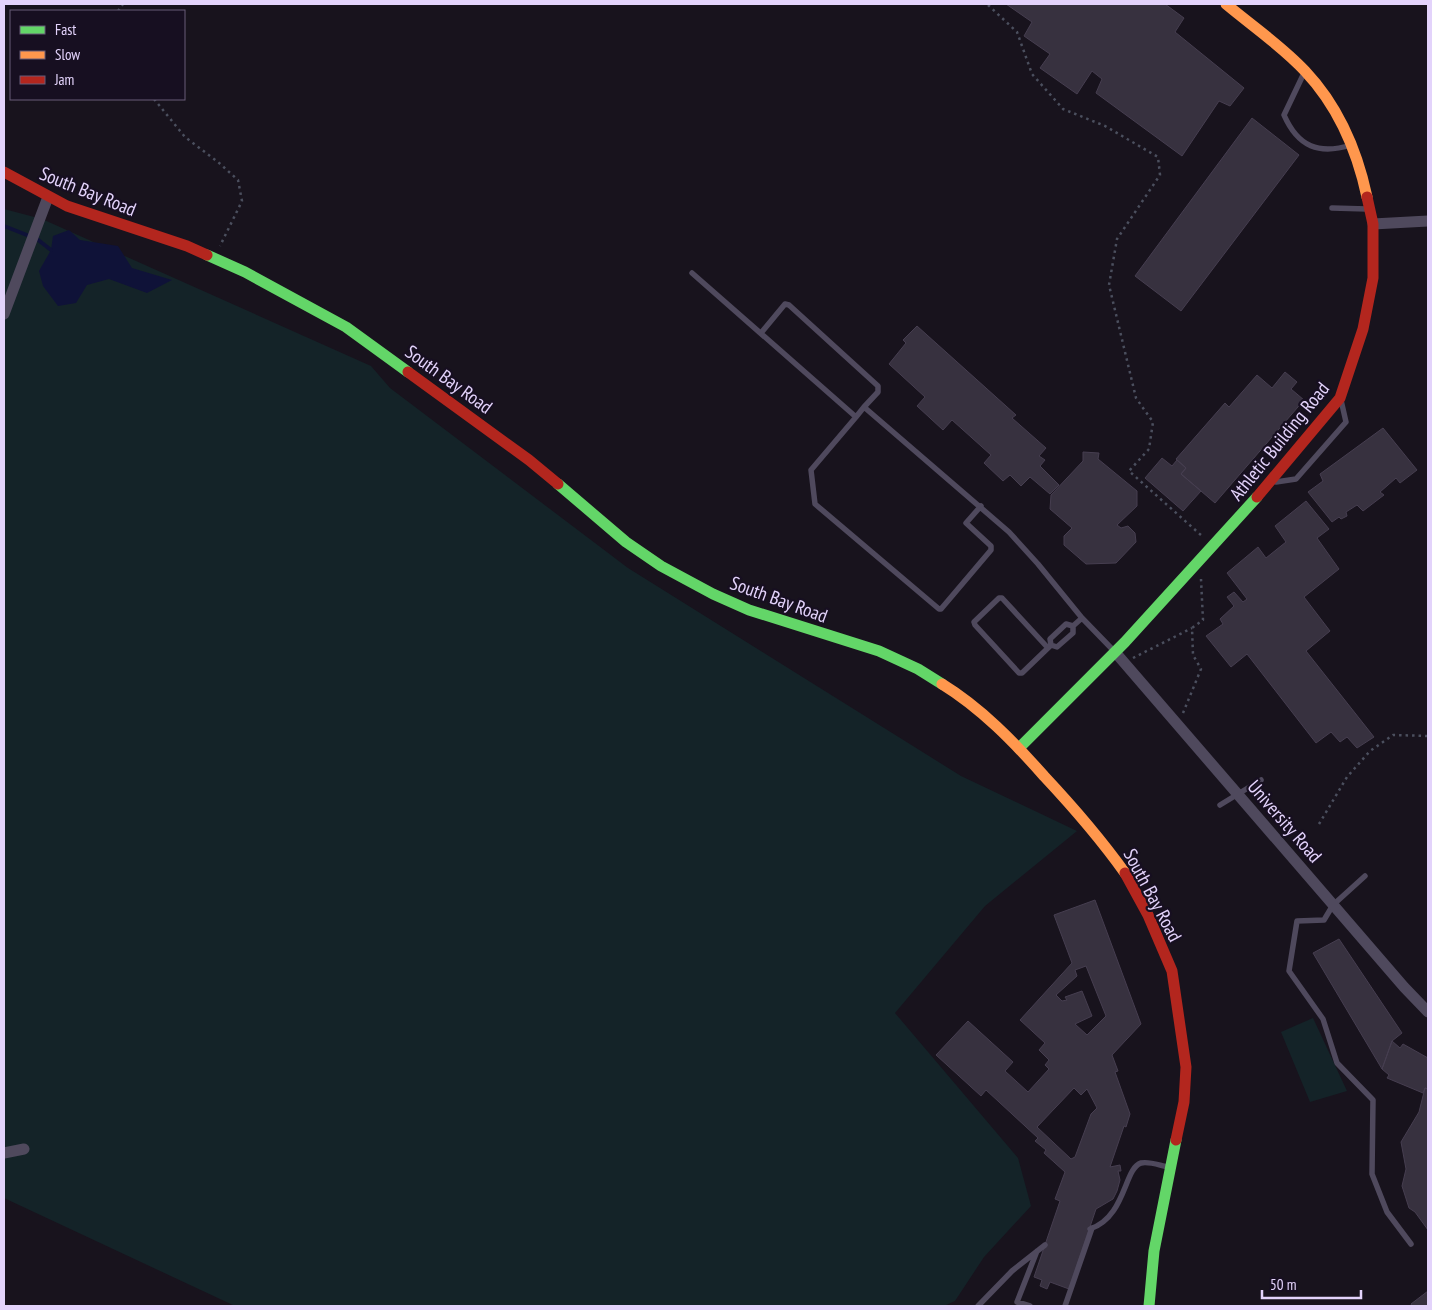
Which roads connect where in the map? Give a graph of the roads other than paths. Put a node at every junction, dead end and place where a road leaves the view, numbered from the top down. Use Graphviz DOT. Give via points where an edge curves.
graph roads {
  1 [pos="1226,4"];
  2 [pos="1304,71"];
  3 [pos="1353,144"];
  4 [pos="4,172"];
  5 [pos="48,197"];
  6 [pos="1332,208"];
  7 [pos="1369,209"];
  8 [pos="1428,222"];
  9 [pos="1373,224"];
  10 [pos="692,273"];
  11 [pos="4,314"];
  12 [pos="760,333"];
  13 [pos="1340,398"];
  14 [pos="864,407"];
  15 [pos="856,417"];
  16 [pos="1271,482"];
  17 [pos="980,506"];
  18 [pos="1082,618"];
  19 [pos="1073,626"];
  20 [pos="1050,647"];
  21 [pos="1115,652"];
  22 [pos="1018,748"];
  23 [pos="1261,780"];
  24 [pos="1238,794"];
  25 [pos="1220,806"];
  26 [pos="1365,876"];
  27 [pos="1333,905"];
  28 [pos="1428,1012"];
  29 [pos="24,1149"];
  30 [pos="4,1153"];
  31 [pos="1171,1168"];
  32 [pos="1411,1244"];
  33 [pos="1045,1245"];
  34 [pos="1038,1249"];
  35 [pos="978,1306"];
  36 [pos="1030,1306"];
  37 [pos="1065,1306"];
  38 [pos="1149,1306"];
  1 -- 2 [label="street, Athletic Building Road"];
  2 -- 3 [label="street, Athletic Building Road" via="1335,112"];
  2 -- 3 [label="lane" via="1284,115 1290,131 1321,150 1332,151"];
  3 -- 7 [label="street, Athletic Building Road"];
  4 -- 5 [label="street, South Bay Road"];
  5 -- 11 [label="street"];
  5 -- 22 [label="street, South Bay Road" via="188,246 346,327 529,460 626,542 660,566 749,610 879,651 918,668 965,698"];
  6 -- 7 [label="lane"];
  7 -- 9 [label="street, Athletic Building Road"];
  8 -- 9 [label="street"];
  9 -- 13 [label="street, Athletic Building Road" via="1373,278 1362,329"];
  10 -- 12 [label="lane"];
  12 -- 14 [label="lane" via="785,304 789,305 878,386 878,392"];
  12 -- 15 [label="lane"];
  13 -- 16 [label="street, Athletic Building Road"];
  13 -- 16 [label="lane" via="1346,422 1296,478"];
  14 -- 15 [label="lane"];
  14 -- 17 [label="lane"];
  15 -- 17 [label="lane" via="811,470 813,499 939,609 992,550 966,523"];
  16 -- 21 [label="street, Athletic Building Road"];
  17 -- 18 [label="lane" via="1038,564"];
  18 -- 19 [label="lane"];
  18 -- 21 [label="lane"];
  19 -- 20 [label="lane" via="1073,633 1068,638 1057,647"];
  19 -- 20 [label="lane" via="1066,624 1050,639"];
  20 -- 20 [label="lane" via="1022,674 974,622 1002,598"];
  21 -- 22 [label="street, Athletic Building Road"];
  21 -- 24 [label="street, University Road"];
  22 -- 31 [label="street, South Bay Road" via="1096,832 1128,877 1172,971 1186,1067 1184,1102"];
  23 -- 24 [label="lane"];
  24 -- 25 [label="lane"];
  24 -- 27 [label="street, University Road"];
  26 -- 27 [label="lane"];
  27 -- 28 [label="street, University Road"];
  27 -- 32 [label="lane" via="1324,920 1296,921 1289,972 1323,1019 1337,1063 1373,1100 1372,1174 1388,1212"];
  29 -- 30 [label="street"];
  31 -- 37 [label="lane" via="1142,1163 1134,1168 1117,1207 1091,1229"];
  31 -- 38 [label="street, South Bay Road" via="1154,1251"];
  33 -- 34 [label="lane"];
  34 -- 35 [label="lane" via="1012,1270"];
  34 -- 36 [label="lane" via="1017,1302"];
}
